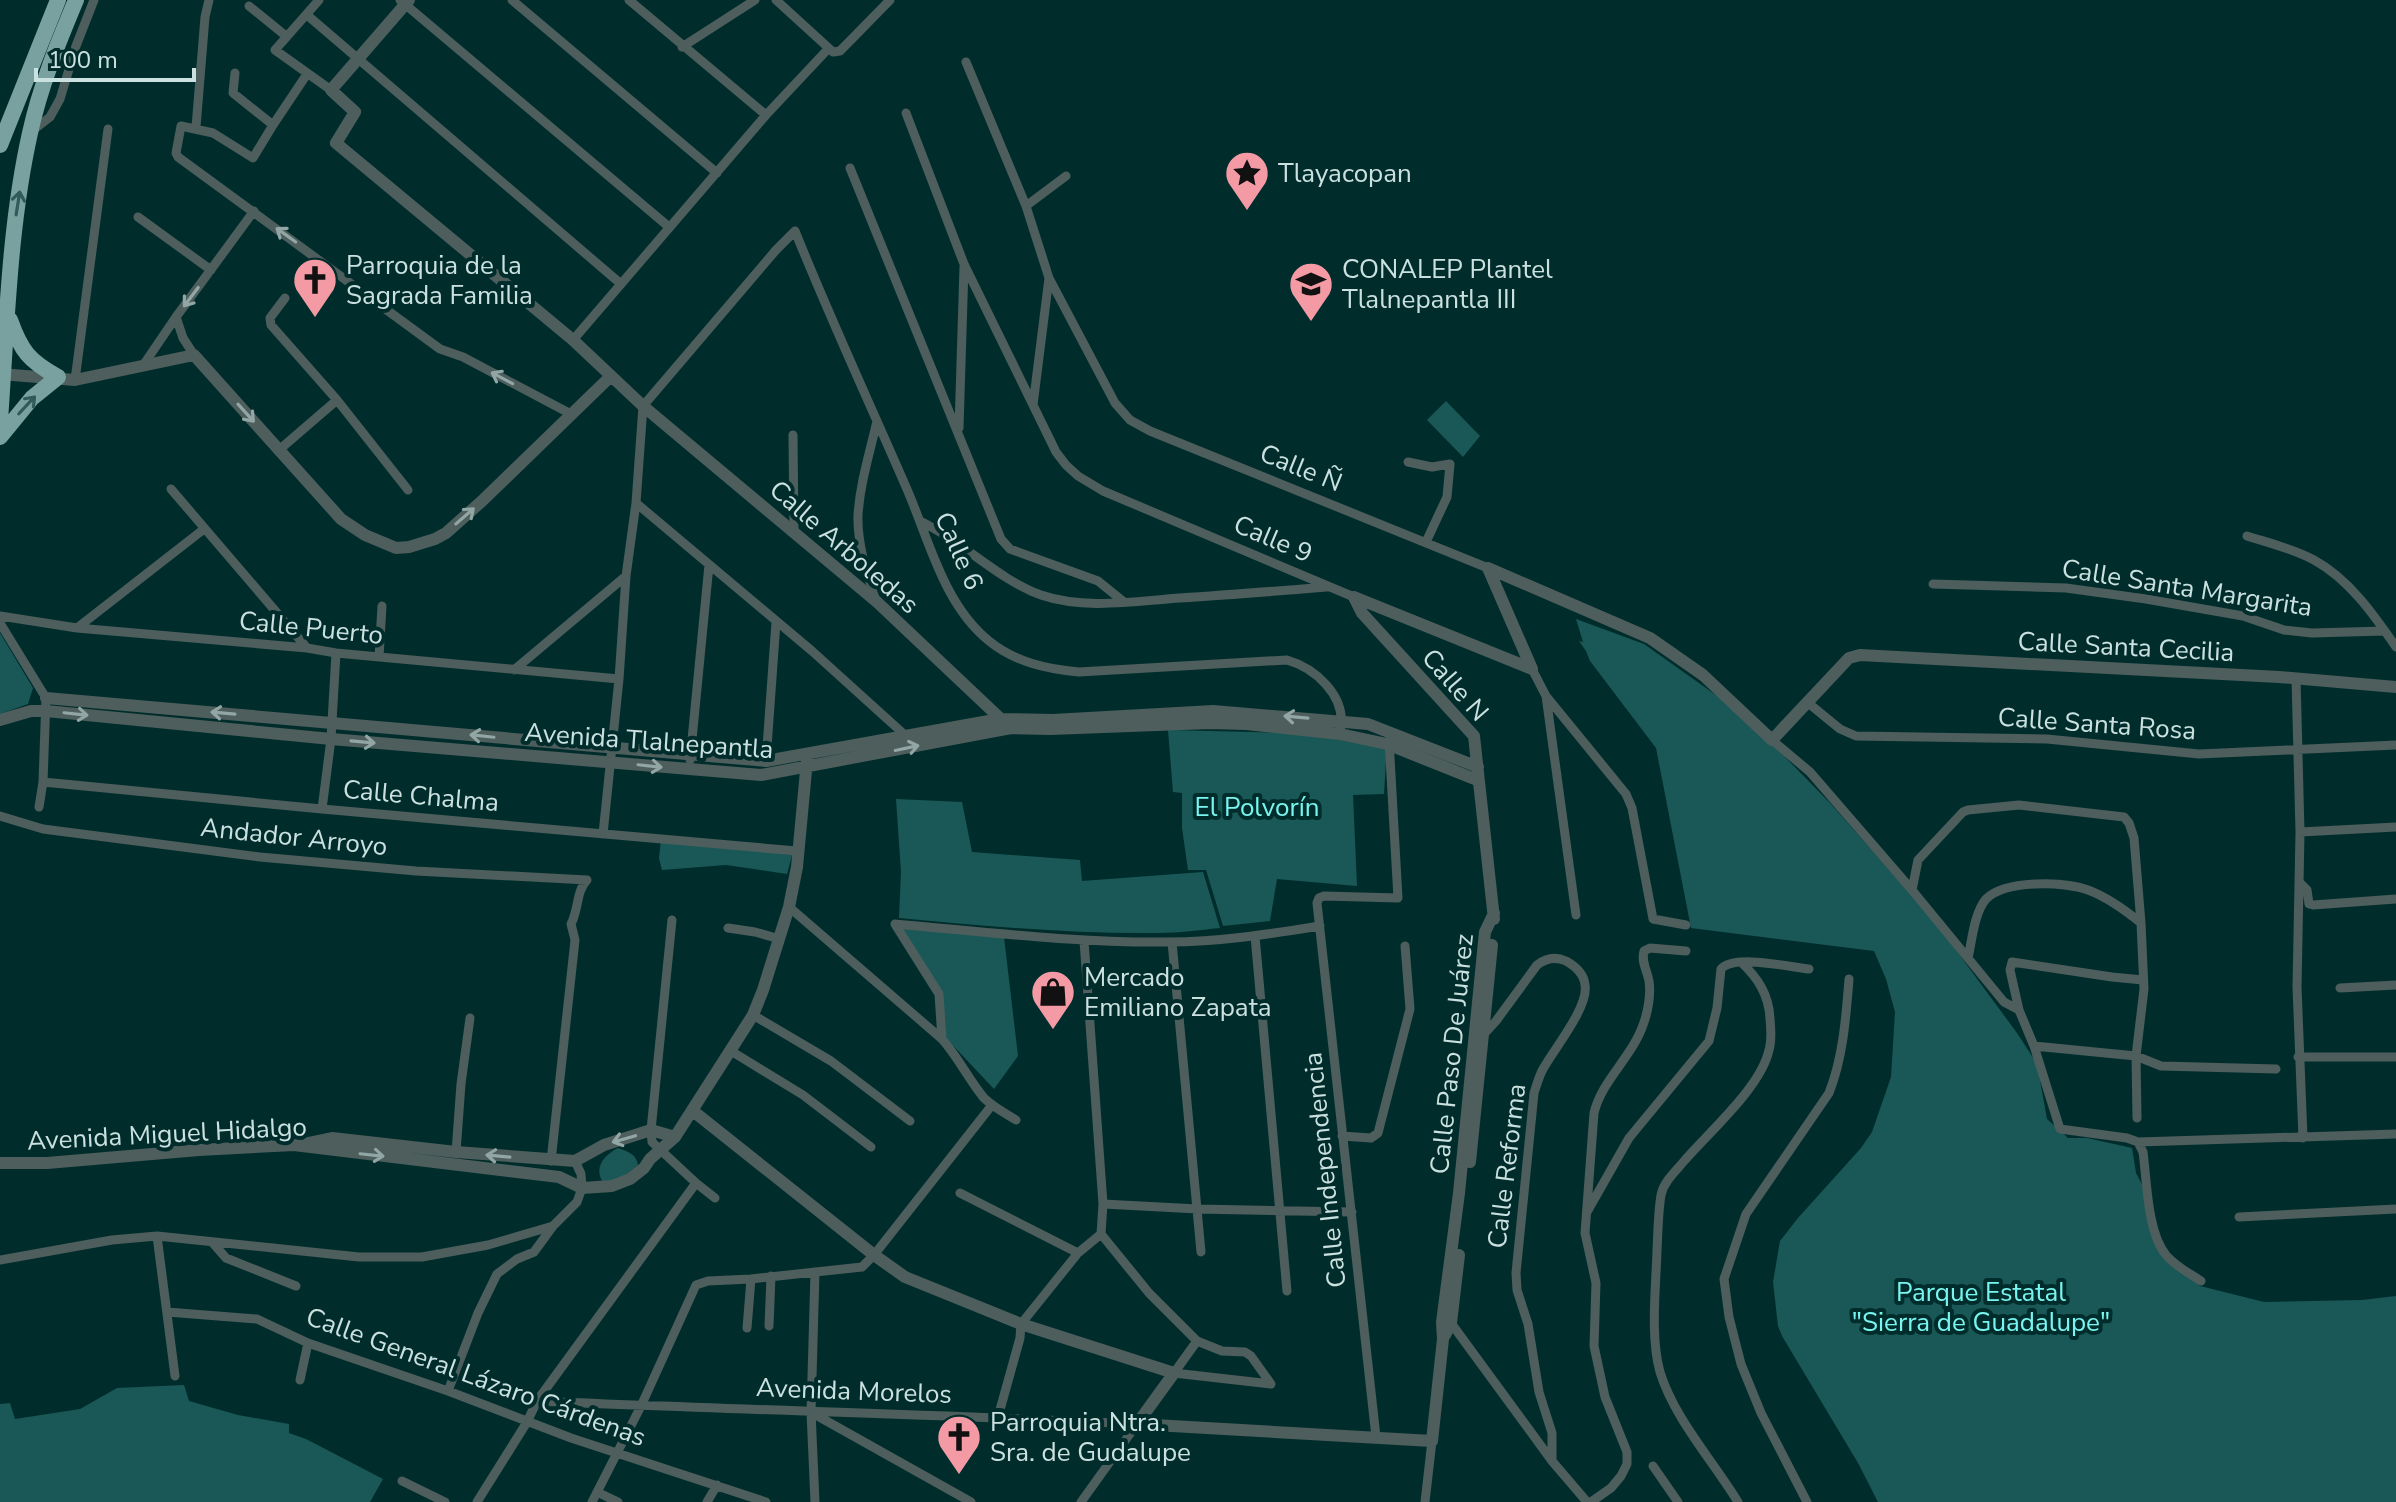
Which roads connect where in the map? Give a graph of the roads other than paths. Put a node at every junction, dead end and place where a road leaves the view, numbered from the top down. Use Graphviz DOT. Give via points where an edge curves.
graph roads {
  1 [pos="58,0"];
  2 [pos="76,0"];
  3 [pos="94,0"];
  4 [pos="209,0"];
  5 [pos="319,0"];
  6 [pos="512,0"];
  7 [pos="629,0"];
  8 [pos="755,0"];
  9 [pos="776,0"];
  10 [pos="890,0"];
  11 [pos="405,2"];
  12 [pos="249,6"];
  13 [pos="307,15"];
  14 [pos="286,36"];
  15 [pos="682,47"];
  16 [pos="831,51"];
  17 [pos="357,58"];
  18 [pos="966,62"];
  19 [pos="235,73"];
  20 [pos="307,74"];
  21 [pos="331,90"];
  22 [pos="906,113"];
  23 [pos="766,115"];
  24 [pos="273,125"];
  25 [pos="196,127"];
  26 [pos="108,129"];
  27 [pos="30,134"];
  28 [pos="0,145"];
  29 [pos="850,168"];
  30 [pos="717,173"];
  31 [pos="1066,176"];
  32 [pos="1026,206"];
  33 [pos="254,211"];
  34 [pos="138,217"];
  35 [pos="669,227"];
  36 [pos="964,264"];
  37 [pos="211,270"];
  38 [pos="1049,278"];
  39 [pos="621,284"];
  40 [pos="285,298"];
  41 [pos="8,314"];
  42 [pos="176,317"];
  43 [pos="573,340"];
  44 [pos="194,355"];
  45 [pos="144,364"];
  46 [pos="2,374"];
  47 [pos="611,376"];
  48 [pos="66,378"];
  49 [pos="337,400"];
  50 [pos="643,406"];
  51 [pos="1033,406"];
  52 [pos="571,414"];
  53 [pos="0,420"];
  54 [pos="877,421"];
  55 [pos="958,432"];
  56 [pos="793,435"];
  57 [pos="0,437"];
  58 [pos="279,450"];
  59 [pos="1408,462"];
  60 [pos="171,489"];
  61 [pos="408,490"];
  62 [pos="636,503"];
  63 [pos="922,522"];
  64 [pos="204,529"];
  65 [pos="794,531"];
  66 [pos="2247,536"];
  67 [pos="1426,542"];
  68 [pos="709,565"];
  69 [pos="1488,568"];
  70 [pos="626,576"];
  71 [pos="1933,584"];
  72 [pos="1330,587"];
  73 [pos="1354,597"];
  74 [pos="877,602"];
  75 [pos="1124,602"];
  76 [pos="382,606"];
  77 [pos="0,616"];
  78 [pos="776,622"];
  79 [pos="0,623"];
  80 [pos="77,628"];
  81 [pos="2385,631"];
  82 [pos="2396,647"];
  83 [pos="307,648"];
  84 [pos="336,653"];
  85 [pos="379,657"];
  86 [pos="1532,669"];
  87 [pos="514,670"];
  88 [pos="2296,678"];
  89 [pos="619,679"];
  90 [pos="2396,687"];
  91 [pos="1546,696"];
  92 [pos="1807,702"];
  93 [pos="46,704"];
  94 [pos="0,720"];
  95 [pos="332,721"];
  96 [pos="1006,724"];
  97 [pos="1341,727"];
  98 [pos="906,736"];
  99 [pos="331,739"];
  100 [pos="1389,739"];
  101 [pos="1772,740"];
  102 [pos="2396,745"];
  103 [pos="2297,750"];
  104 [pos="808,754"];
  105 [pos="691,755"];
  106 [pos="611,756"];
  107 [pos="766,761"];
  108 [pos="806,767"];
  109 [pos="689,770"];
  110 [pos="1478,773"];
  111 [pos="43,782"];
  112 [pos="39,807"];
  113 [pos="322,809"];
  114 [pos="0,816"];
  115 [pos="2396,827"];
  116 [pos="2300,832"];
  117 [pos="603,834"];
  118 [pos="797,851"];
  119 [pos="2299,882"];
  120 [pos="1912,890"];
  121 [pos="2396,899"];
  122 [pos="789,907"];
  123 [pos="1494,913"];
  124 [pos="1576,915"];
  125 [pos="672,920"];
  126 [pos="2141,923"];
  127 [pos="1686,925"];
  128 [pos="1320,926"];
  129 [pos="728,928"];
  130 [pos="1255,936"];
  131 [pos="780,939"];
  132 [pos="1084,941"];
  133 [pos="1172,942"];
  134 [pos="1405,946"];
  135 [pos="1686,951"];
  136 [pos="1968,958"];
  137 [pos="1741,962"];
  138 [pos="1809,969"];
  139 [pos="1849,979"];
  140 [pos="2143,980"];
  141 [pos="2396,985"];
  142 [pos="2340,988"];
  143 [pos="2019,1010"];
  144 [pos="753,1015"];
  145 [pos="470,1018"];
  146 [pos="1485,1033"];
  147 [pos="942,1039"];
  148 [pos="2034,1046"];
  149 [pos="731,1051"];
  150 [pos="2136,1056"];
  151 [pos="2298,1057"];
  152 [pos="2396,1057"];
  153 [pos="2276,1069"];
  154 [pos="992,1105"];
  155 [pos="693,1111"];
  156 [pos="2137,1118"];
  157 [pos="1016,1120"];
  158 [pos="910,1121"];
  159 [pos="651,1130"];
  160 [pos="2396,1134"];
  161 [pos="1342,1136"];
  162 [pos="675,1137"];
  163 [pos="2303,1138"];
  164 [pos="2138,1142"];
  165 [pos="294,1145"];
  166 [pos="871,1147"];
  167 [pos="660,1151"];
  168 [pos="456,1152"];
  169 [pos="551,1161"];
  170 [pos="575,1161"];
  171 [pos="0,1163"];
  172 [pos="696,1183"];
  173 [pos="582,1188"];
  174 [pos="960,1193"];
  175 [pos="1463,1193"];
  176 [pos="715,1198"];
  177 [pos="1103,1204"];
  178 [pos="1198,1209"];
  179 [pos="2396,1209"];
  180 [pos="1281,1211"];
  181 [pos="1352,1212"];
  182 [pos="1585,1215"];
  183 [pos="2239,1217"];
  184 [pos="553,1226"];
  185 [pos="1101,1234"];
  186 [pos="157,1236"];
  187 [pos="212,1242"];
  188 [pos="1201,1252"];
  189 [pos="1078,1253"];
  190 [pos="874,1255"];
  191 [pos="0,1260"];
  192 [pos="815,1272"];
  193 [pos="771,1276"];
  194 [pos="751,1279"];
  195 [pos="2201,1281"];
  196 [pos="296,1286"];
  197 [pos="1287,1291"];
  198 [pos="167,1312"];
  199 [pos="1446,1323"];
  200 [pos="1021,1324"];
  201 [pos="769,1326"];
  202 [pos="747,1328"];
  203 [pos="1197,1341"];
  204 [pos="308,1343"];
  205 [pos="1174,1373"];
  206 [pos="175,1376"];
  207 [pos="300,1380"];
  208 [pos="448,1391"];
  209 [pos="537,1401"];
  210 [pos="641,1406"];
  211 [pos="811,1412"];
  212 [pos="998,1417"];
  213 [pos="527,1422"];
  214 [pos="1137,1424"];
  215 [pos="1376,1437"];
  216 [pos="1432,1441"];
  217 [pos="617,1453"];
  218 [pos="1552,1461"];
  219 [pos="1653,1466"];
  220 [pos="402,1481"];
  221 [pos="717,1485"];
  222 [pos="1729,1487"];
  223 [pos="595,1497"];
  224 [pos="1804,1499"];
  225 [pos="445,1502"];
  226 [pos="477,1502"];
  227 [pos="618,1502"];
  228 [pos="707,1502"];
  229 [pos="766,1502"];
  230 [pos="815,1502"];
  231 [pos="971,1502"];
  232 [pos="1081,1502"];
  233 [pos="1425,1502"];
  234 [pos="1589,1502"];
  235 [pos="1678,1502"];
  236 [pos="1732,1502"];
  237 [pos="1738,1502"];
  1 -- 28 [label="highway"];
  2 -- 27 [label="highway"];
  3 -- 27 [label="street" via="60,99 50,117"];
  4 -- 25 [label="street"];
  5 -- 13 [label="street"];
  6 -- 30 [label="street"];
  7 -- 15 [label="street"];
  8 -- 15 [label="street"];
  9 -- 16 [label="street"];
  10 -- 16 [label="street" via="840,51"];
  11 -- 17 [label="street"];
  11 -- 35 [label="street"];
  12 -- 14 [label="street"];
  13 -- 14 [label="street"];
  13 -- 17 [label="street"];
  14 -- 20 [label="street" via="275,50"];
  15 -- 23 [label="street"];
  16 -- 23 [label="street"];
  17 -- 21 [label="street"];
  17 -- 39 [label="street"];
  18 -- 32 [label="street, Calle Ñ"];
  19 -- 24 [label="street" via="233,93"];
  20 -- 21 [label="street"];
  20 -- 24 [label="street"];
  21 -- 43 [label="street, Calle Arboledas" via="355,112 336,143"];
  22 -- 36 [label="street, Calle 9"];
  23 -- 30 [label="street"];
  24 -- 25 [label="street" via="253,158"];
  25 -- 33 [label="street" via="181,126 176,153 181,161"];
  26 -- 48 [label="street"];
  41 -- 27 [label="highway, one-way" via="15,223"];
  29 -- 55 [label="street"];
  30 -- 35 [label="street"];
  31 -- 32 [label="street"];
  32 -- 38 [label="street, Calle Ñ"];
  33 -- 37 [label="street"];
  52 -- 33 [label="street, one-way" via="440,349"];
  34 -- 37 [label="street"];
  35 -- 39 [label="street"];
  36 -- 51 [label="street, Calle 9"];
  36 -- 55 [label="street"];
  37 -- 42 [label="street, one-way"];
  38 -- 51 [label="street"];
  38 -- 67 [label="street, Calle Ñ" via="1115,403 1130,420"];
  39 -- 43 [label="street"];
  40 -- 49 [label="street" via="269,321"];
  41 -- 46 [label="highway"];
  41 -- 48 [label="highway" via="28,358"];
  42 -- 44 [label="street"];
  42 -- 45 [label="street"];
  43 -- 47 [label="street, Calle Arboledas"];
  44 -- 45 [label="street"];
  44 -- 58 [label="street, one-way"];
  45 -- 48 [label="street"];
  46 -- 48 [label="street"];
  46 -- 53 [label="highway"];
  47 -- 50 [label="street, Calle Arboledas"];
  47 -- 52 [label="street"];
  57 -- 48 [label="highway, one-way" via="32,398"];
  49 -- 58 [label="street"];
  49 -- 61 [label="street"];
  50 -- 54 [label="street, Calle 6" via="795,231"];
  50 -- 62 [label="street"];
  50 -- 65 [label="street, Calle Arboledas"];
  51 -- 72 [label="street, Calle 9" via="1066,465 1090,485"];
  58 -- 52 [label="street, one-way" via="352,528 380,543 409,547 446,533"];
  54 -- 63 [label="street, Calle 6"];
  54 -- 74 [label="street" via="858,516 861,550"];
  55 -- 75 [label="street" via="1001,539 1010,549 1098,581"];
  56 -- 65 [label="street"];
  59 -- 67 [label="street" via="1450,464 1447,497"];
  60 -- 64 [label="street"];
  62 -- 68 [label="street"];
  62 -- 70 [label="street"];
  63 -- 75 [label="street" via="1039,594 1074,603"];
  63 -- 97 [label="street, Calle 6" via="947,588 964,615 989,641 1021,661 1079,672 1287,660 1303,665 1336,697"];
  64 -- 80 [label="street"];
  64 -- 83 [label="street"];
  65 -- 74 [label="street, Calle Arboledas"];
  66 -- 81 [label="street" via="2311,558 2331,571"];
  67 -- 69 [label="street, Calle Ñ"];
  68 -- 78 [label="street"];
  68 -- 105 [label="street"];
  69 -- 86 [label="street"];
  69 -- 101 [label="street" via="1650,638 1703,675"];
  70 -- 87 [label="street"];
  70 -- 89 [label="street"];
  71 -- 81 [label="street, Calle Santa Margarita" via="2066,588 2243,616 2284,630"];
  72 -- 73 [label="street, Calle 9"];
  72 -- 75 [label="street"];
  73 -- 86 [label="street, Calle 9"];
  73 -- 110 [label="street, Calle N" via="1362,613 1471,731"];
  74 -- 96 [label="street, Calle Arboledas"];
  76 -- 85 [label="street"];
  77 -- 80 [label="street, Calle Puerto"];
  78 -- 98 [label="street"];
  78 -- 107 [label="street"];
  79 -- 93 [label="street"];
  80 -- 83 [label="street, Calle Puerto"];
  81 -- 82 [label="street"];
  83 -- 84 [label="street, Calle Puerto"];
  84 -- 85 [label="street, Calle Puerto"];
  84 -- 95 [label="street"];
  85 -- 87 [label="street, Calle Puerto"];
  86 -- 91 [label="street"];
  87 -- 89 [label="street, Calle Puerto"];
  88 -- 90 [label="street, Calle Santa Cecilia"];
  88 -- 92 [label="street, Calle Santa Cecilia" via="1854,656"];
  88 -- 103 [label="street"];
  89 -- 106 [label="street"];
  91 -- 124 [label="street"];
  91 -- 127 [label="street" via="1626,794 1653,919"];
  92 -- 101 [label="street"];
  92 -- 103 [label="street, Calle Santa Rosa" via="1856,736 2047,739 2199,754"];
  93 -- 94 [label="street, Avenida Tlalnepantla"];
  95 -- 93 [label="street, Avenida Tlalnepantla, one-way"];
  93 -- 99 [label="street, Avenida Tlalnepantla, one-way"];
  93 -- 111 [label="street"];
  95 -- 99 [label="street"];
  106 -- 95 [label="street, Avenida Tlalnepantla, one-way"];
  96 -- 97 [label="street, Avenida Tlalnepantla" via="1050,729 1210,723"];
  96 -- 98 [label="street, Avenida Tlalnepantla"];
  108 -- 96 [label="street, Avenida Tlalnepantla, one-way"];
  97 -- 100 [label="street, Avenida Tlalnepantla" via="1363,738"];
  98 -- 104 [label="street, Avenida Tlalnepantla"];
  99 -- 106 [label="street, Avenida Tlalnepantla, one-way"];
  99 -- 113 [label="street"];
  100 -- 110 [label="street, Avenida Tlalnepantla"];
  100 -- 128 [label="street, Calle Independencia" via="1398,898 1324,896 1317,903"];
  101 -- 120 [label="street" via="1810,772"];
  102 -- 103 [label="street, Calle Santa Rosa"];
  103 -- 116 [label="street"];
  104 -- 107 [label="street, Avenida Tlalnepantla"];
  104 -- 108 [label="street"];
  105 -- 106 [label="street, Avenida Tlalnepantla"];
  105 -- 107 [label="street, Avenida Tlalnepantla"];
  105 -- 109 [label="street"];
  106 -- 109 [label="street, Avenida Tlalnepantla, one-way"];
  106 -- 117 [label="street"];
  108 -- 109 [label="street, Avenida Tlalnepantla" via="761,775"];
  108 -- 118 [label="street"];
  110 -- 123 [label="street, Calle N"];
  111 -- 112 [label="street"];
  111 -- 113 [label="street, Calle Chalma"];
  113 -- 117 [label="street, Calle Chalma"];
  114 -- 169 [label="street, Andador Arroyo" via="43,829 260,857 587,880 580,887 571,924 575,940"];
  115 -- 116 [label="street"];
  116 -- 119 [label="street"];
  117 -- 118 [label="street, Calle Chalma"];
  118 -- 122 [label="street"];
  119 -- 121 [label="street" via="2313,905"];
  119 -- 151 [label="street"];
  120 -- 126 [label="street" via="1918,860 1968,810 2019,805 2124,817 2134,838"];
  120 -- 136 [label="street"];
  122 -- 131 [label="street"];
  122 -- 147 [label="street"];
  123 -- 146 [label="street, Calle Paso De Juárez"];
  123 -- 175 [label="street, Calle Paso De Juárez" via="1485,932"];
  125 -- 159 [label="street"];
  126 -- 136 [label="street" via="2087,890 2047,884 2010,887 1984,902"];
  126 -- 140 [label="street"];
  128 -- 130 [label="street"];
  128 -- 161 [label="street, Calle Independencia"];
  129 -- 131 [label="street"];
  130 -- 133 [label="street"];
  130 -- 180 [label="street"];
  131 -- 144 [label="street"];
  132 -- 133 [label="street"];
  132 -- 147 [label="street" via="895,924 939,994"];
  132 -- 177 [label="street"];
  133 -- 178 [label="street"];
  134 -- 161 [label="street" via="1410,1009 1378,1133 1371,1138"];
  135 -- 182 [label="street" via="1644,951 1650,983 1647,1012 1634,1046 1596,1104"];
  136 -- 143 [label="street" via="2004,1002"];
  137 -- 138 [label="street"];
  137 -- 182 [label="street" via="1728,962 1721,969 1709,1041 1629,1138"];
  137 -- 222 [label="street" via="1760,982 1770,1010 1770,1049 1748,1090 1664,1188 1655,1302 1657,1353 1665,1385"];
  139 -- 224 [label="street" via="1834,1082 1746,1214 1724,1279 1741,1364"];
  140 -- 143 [label="street" via="2016,961 2010,970"];
  140 -- 150 [label="street"];
  141 -- 142 [label="street"];
  143 -- 148 [label="street"];
  144 -- 149 [label="street"];
  144 -- 158 [label="street" via="831,1061"];
  145 -- 168 [label="street"];
  146 -- 175 [label="street, Calle Paso De Juárez"];
  146 -- 218 [label="street, Calle Reforma" via="1544,960 1561,959 1578,969 1586,986 1582,1003 1534,1093 1516,1273 1552,1433"];
  147 -- 154 [label="street"];
  148 -- 150 [label="street"];
  148 -- 164 [label="street" via="2060,1129"];
  149 -- 155 [label="street"];
  149 -- 166 [label="street" via="803,1095"];
  150 -- 153 [label="street" via="2161,1066"];
  150 -- 156 [label="street"];
  151 -- 152 [label="street"];
  151 -- 163 [label="street"];
  154 -- 157 [label="street"];
  154 -- 190 [label="street"];
  155 -- 162 [label="street"];
  155 -- 190 [label="street"];
  159 -- 162 [label="street"];
  159 -- 167 [label="street"];
  159 -- 170 [label="street, one-way"];
  160 -- 163 [label="street"];
  161 -- 181 [label="street, Calle Independencia"];
  162 -- 167 [label="street"];
  163 -- 164 [label="street"];
  164 -- 195 [label="street" via="2159,1245 2168,1258"];
  165 -- 168 [label="street" via="332,1138"];
  165 -- 171 [label="street, Avenida Miguel Hidalgo"];
  165 -- 173 [label="street, Avenida Miguel Hidalgo, one-way" via="559,1177"];
  167 -- 172 [label="street"];
  167 -- 173 [label="street" via="630,1179"];
  169 -- 168 [label="street, one-way"];
  169 -- 170 [label="street"];
  170 -- 173 [label="street"];
  172 -- 176 [label="street"];
  172 -- 209 [label="street"];
  173 -- 184 [label="street" via="577,1202"];
  174 -- 189 [label="street"];
  175 -- 199 [label="street"];
  177 -- 178 [label="street"];
  177 -- 185 [label="street"];
  178 -- 180 [label="street"];
  178 -- 188 [label="street"];
  179 -- 183 [label="street"];
  180 -- 181 [label="street"];
  180 -- 197 [label="street"];
  181 -- 215 [label="street, Calle Independencia"];
  182 -- 234 [label="street" via="1596,1283 1594,1346 1605,1397 1627,1452 1621,1476"];
  184 -- 187 [label="street" via="422,1257 359,1257"];
  184 -- 208 [label="street" via="534,1252 497,1274"];
  185 -- 189 [label="street"];
  185 -- 203 [label="street"];
  186 -- 187 [label="street"];
  186 -- 191 [label="street"];
  186 -- 198 [label="street"];
  187 -- 196 [label="street" via="226,1258"];
  189 -- 200 [label="street"];
  190 -- 192 [label="street" via="862,1267"];
  190 -- 200 [label="street" via="905,1277"];
  192 -- 193 [label="street"];
  192 -- 211 [label="street"];
  193 -- 194 [label="street"];
  193 -- 201 [label="street"];
  194 -- 202 [label="street"];
  194 -- 210 [label="street" via="696,1285"];
  198 -- 204 [label="street, Calle General Lázaro Cárdenas" via="257,1319"];
  198 -- 206 [label="street"];
  199 -- 216 [label="street"];
  199 -- 218 [label="street"];
  200 -- 205 [label="street"];
  200 -- 212 [label="street"];
  203 -- 205 [label="street"];
  203 -- 205 [label="street" via="1222,1351 1245,1352 1271,1384"];
  204 -- 207 [label="street"];
  204 -- 208 [label="street, Calle General Lázaro Cárdenas"];
  205 -- 214 [label="street"];
  208 -- 213 [label="street, Calle General Lázaro Cárdenas"];
  209 -- 210 [label="street, Avenida Morelos"];
  209 -- 213 [label="street"];
  210 -- 211 [label="street, Avenida Morelos"];
  210 -- 217 [label="street"];
  211 -- 212 [label="street, Avenida Morelos"];
  211 -- 230 [label="street"];
  211 -- 231 [label="street"];
  212 -- 214 [label="street, Avenida Morelos"];
  213 -- 217 [label="street, Calle General Lázaro Cárdenas"];
  213 -- 226 [label="street"];
  214 -- 215 [label="street, Avenida Morelos"];
  214 -- 232 [label="street"];
  215 -- 216 [label="street, Avenida Morelos"];
  216 -- 233 [label="street"];
  217 -- 221 [label="street, Calle General Lázaro Cárdenas"];
  217 -- 223 [label="street"];
  218 -- 234 [label="street"];
  219 -- 235 [label="street"];
  220 -- 225 [label="street"];
  221 -- 228 [label="street"];
  221 -- 229 [label="street, Calle General Lázaro Cárdenas"];
  222 -- 236 [label="street"];
  222 -- 237 [label="street"];
  223 -- 227 [label="street"];
}
